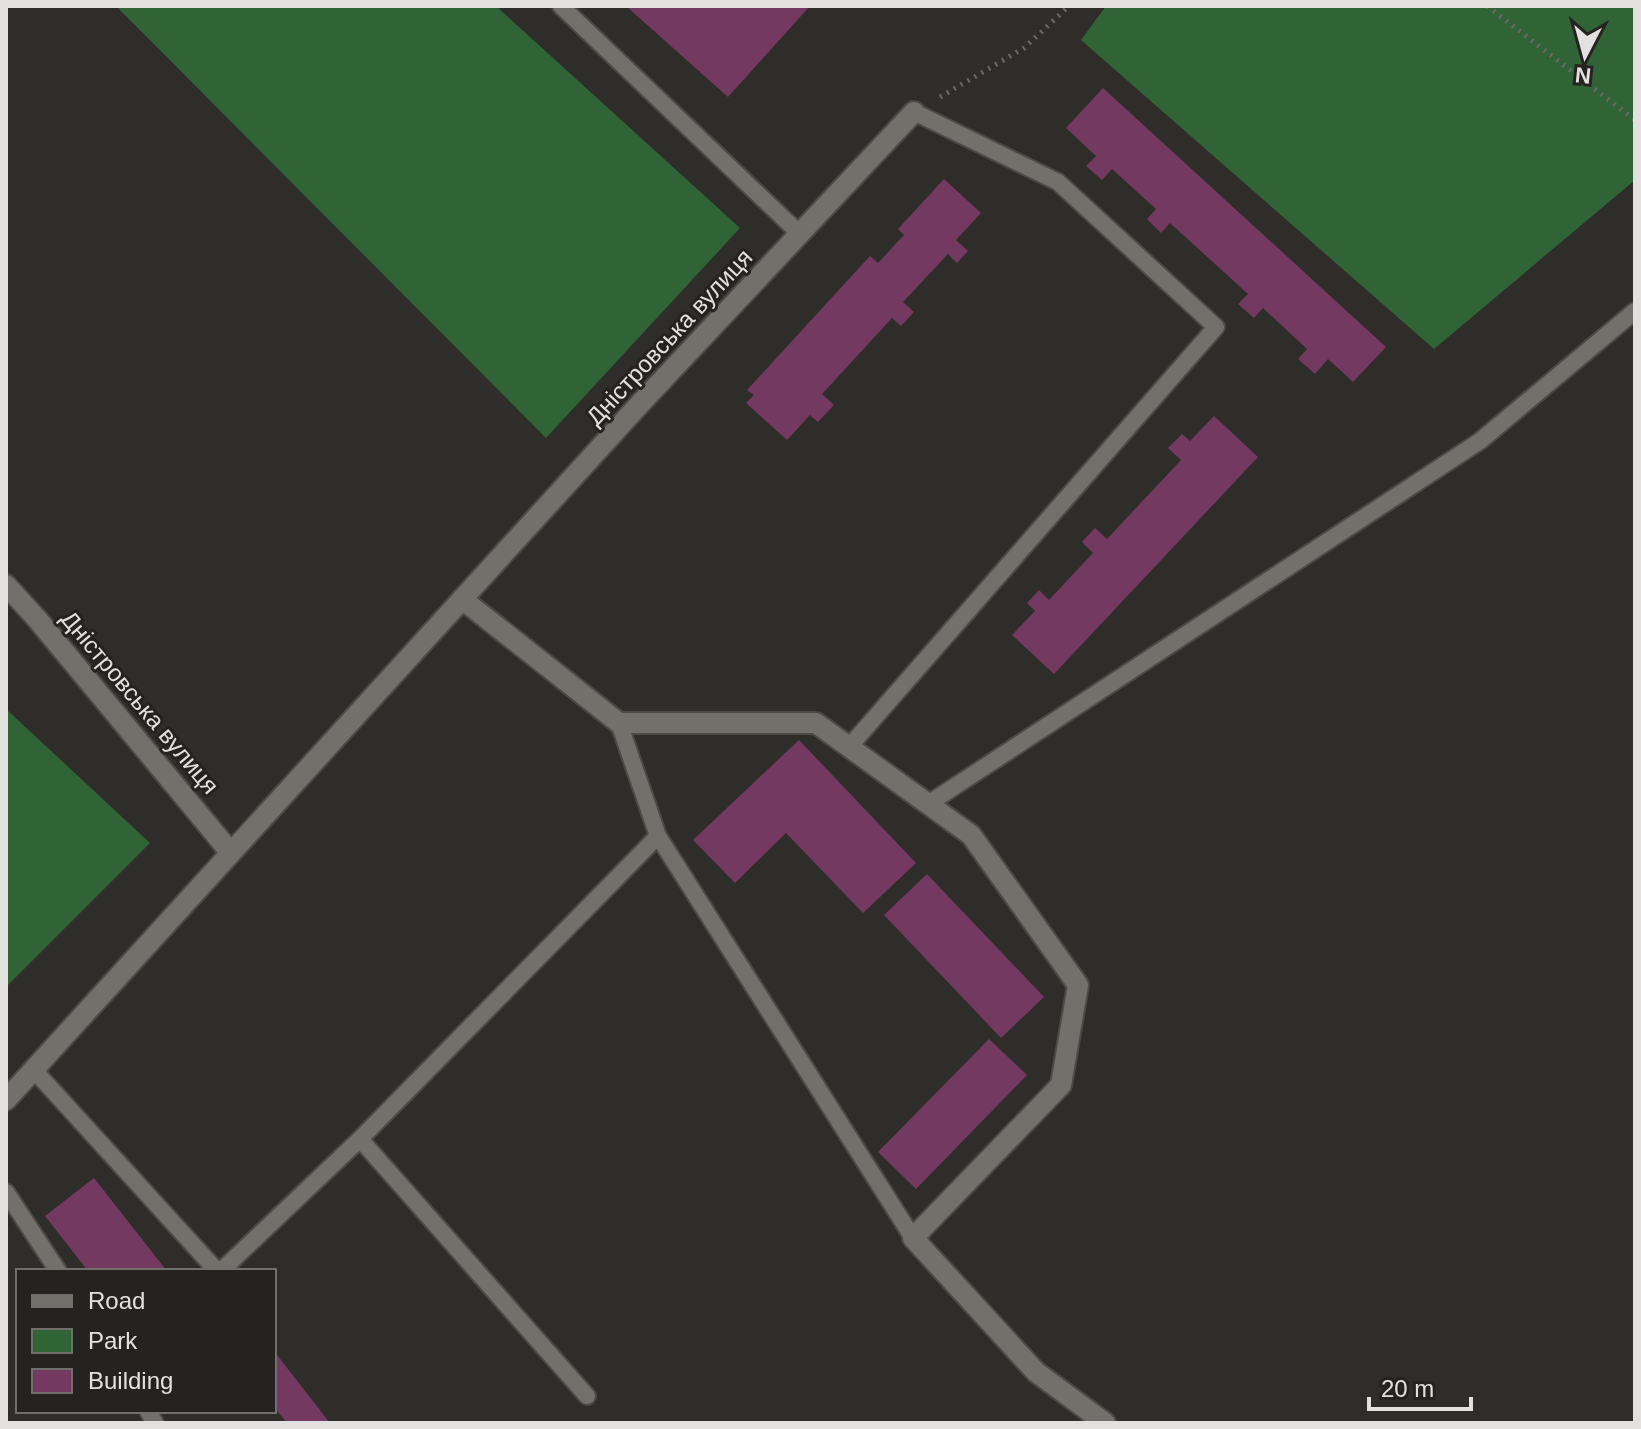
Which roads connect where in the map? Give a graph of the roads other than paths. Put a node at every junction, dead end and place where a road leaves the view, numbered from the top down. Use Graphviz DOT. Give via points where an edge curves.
graph roads {
  1 [pos="561,6"];
  2 [pos="914,112"];
  3 [pos="801,235"];
  4 [pos="1635,311"];
  5 [pos="6,585"];
  6 [pos="462,599"];
  7 [pos="619,723"];
  8 [pos="849,747"];
  9 [pos="928,804"];
  10 [pos="658,836"];
  11 [pos="231,853"];
  12 [pos="34,1070"];
  13 [pos="6,1100"];
  14 [pos="360,1139"];
  15 [pos="6,1192"];
  16 [pos="913,1238"];
  17 [pos="57,1269"];
  18 [pos="217,1269"];
  19 [pos="221,1269"];
  20 [pos="587,1396"];
  21 [pos="1105,1423"];
  1 -- 3 [label="lane"];
  2 -- 3 [label="street, Дністровська вулиця"];
  2 -- 8 [label="lane" via="1058,182 1216,327"];
  3 -- 6 [label="street, Дністровська вулиця"];
  4 -- 9 [label="lane" via="1480,441"];
  5 -- 11 [label="street, Дністровська вулиця"];
  6 -- 7 [label="street"];
  6 -- 11 [label="street, Дністровська вулиця"];
  7 -- 8 [label="street" via="816,723"];
  7 -- 10 [label="lane"];
  8 -- 9 [label="street"];
  9 -- 16 [label="street" via="971,835 1078,985 1061,1085"];
  10 -- 14 [label="lane"];
  10 -- 16 [label="lane"];
  11 -- 12 [label="street, Дністровська вулиця"];
  12 -- 13 [label="street, Дністровська вулиця"];
  12 -- 18 [label="lane"];
  14 -- 19 [label="lane"];
  14 -- 20 [label="lane"];
  15 -- 17 [label="lane"];
  16 -- 21 [label="street" via="1036,1372"];
}
